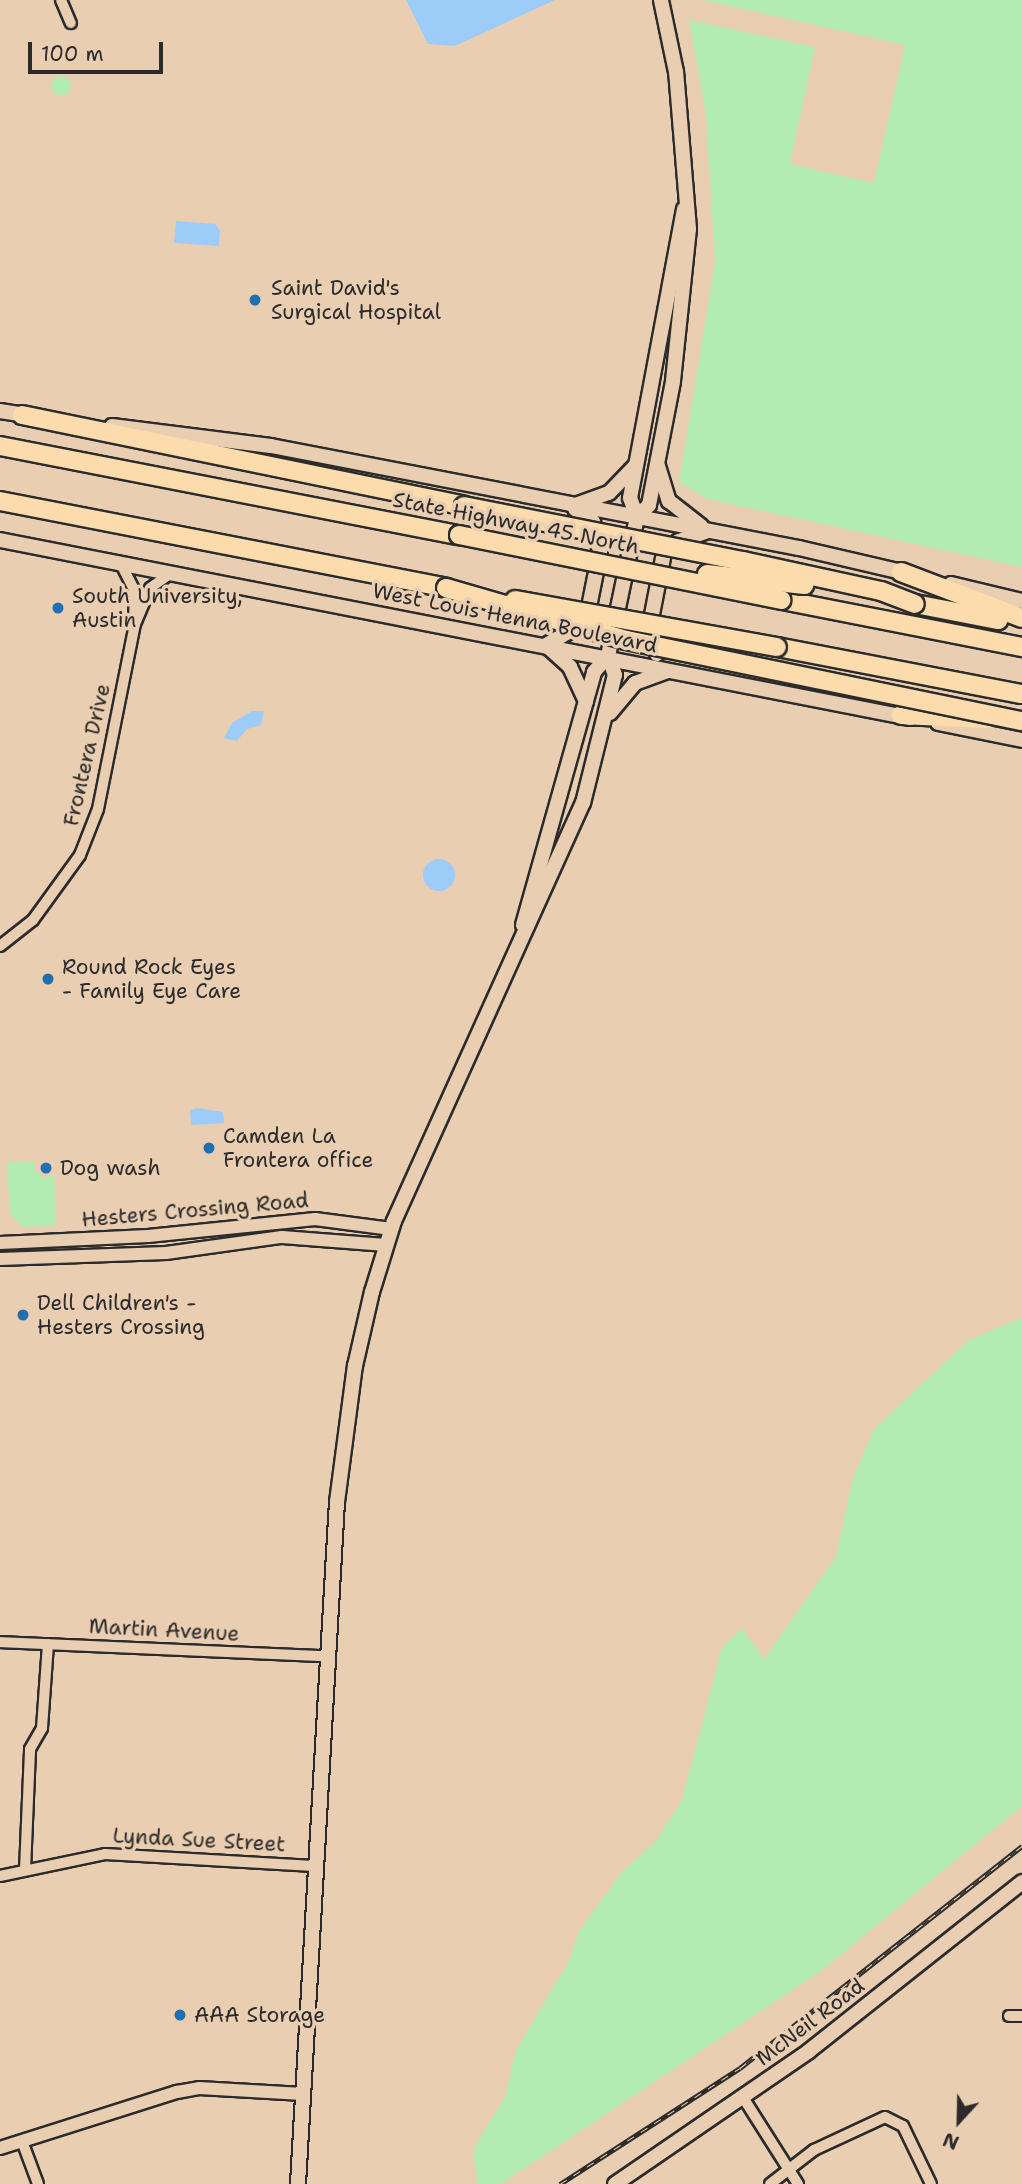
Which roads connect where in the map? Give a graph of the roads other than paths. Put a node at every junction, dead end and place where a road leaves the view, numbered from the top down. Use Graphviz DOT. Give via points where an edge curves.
graph roads {
  1 [pos="61,0"];
  2 [pos="661,0"];
  3 [pos="71,23"];
  4 [pos="684,209"];
  5 [pos="0,411"];
  6 [pos="22,415"];
  7 [pos="0,446"];
  8 [pos="657,461"];
  9 [pos="636,465"];
  10 [pos="0,501"];
  11 [pos="571,506"];
  12 [pos="637,517"];
  13 [pos="708,531"];
  14 [pos="0,540"];
  15 [pos="121,564"];
  16 [pos="649,572"];
  17 [pos="901,572"];
  18 [pos="171,573"];
  19 [pos="446,588"];
  20 [pos="1022,601"];
  21 [pos="915,604"];
  22 [pos="1022,618"];
  23 [pos="135,624"];
  24 [pos="1022,625"];
  25 [pos="545,645"];
  26 [pos="1022,647"];
  27 [pos="608,656"];
  28 [pos="672,670"];
  29 [pos="1022,694"];
  30 [pos="587,707"];
  31 [pos="901,715"];
  32 [pos="606,720"];
  33 [pos="1022,720"];
  34 [pos="1022,740"];
  35 [pos="0,946"];
  36 [pos="517,950"];
  37 [pos="281,1221"];
  38 [pos="391,1229"];
  39 [pos="0,1243"];
  40 [pos="218,1245"];
  41 [pos="386,1245"];
  42 [pos="0,1259"];
  43 [pos="0,1642"];
  44 [pos="48,1644"];
  45 [pos="326,1656"];
  46 [pos="314,1866"];
  47 [pos="25,1870"];
  48 [pos="0,1876"];
  49 [pos="1022,1882"];
  50 [pos="1009,2016"];
  51 [pos="1022,2016"];
  52 [pos="303,2094"];
  53 [pos="744,2099"];
  54 [pos="22,2140"];
  55 [pos="0,2148"];
  56 [pos="789,2167"];
  57 [pos="38,2184"];
  58 [pos="298,2184"];
  59 [pos="615,2184"];
  60 [pos="770,2184"];
  61 [pos="798,2184"];
  62 [pos="931,2184"];
  1 -- 3 [label="street"];
  2 -- 4 [label="main road" via="676,72"];
  4 -- 8 [label="main road" via="689,229 683,307"];
  4 -- 9 [label="main road"];
  5 -- 6 [label="main road"];
  6 -- 11 [label="main road" via="271,446"];
  6 -- 21 [label="highway, bridge" via="756,564 881,591"];
  7 -- 16 [label="highway, State Highway 45 North, bridge"];
  8 -- 12 [label="main road" via="649,505"];
  8 -- 13 [label="main road" via="671,502"];
  9 -- 11 [label="main road" via="608,494"];
  9 -- 12 [label="main road" via="630,498"];
  10 -- 19 [label="highway"];
  11 -- 12 [label="main road"];
  11 -- 25 [label="main road" via="593,522 600,552 588,612 579,626"];
  12 -- 13 [label="main road"];
  12 -- 27 [label="main road"];
  13 -- 17 [label="main road"];
  13 -- 28 [label="main road" via="679,541 664,553 656,580 649,630 652,646"];
  14 -- 15 [label="main road, West Louis Henna Boulevard"];
  15 -- 18 [label="main road, West Louis Henna Boulevard"];
  15 -- 23 [label="street" via="135,592"];
  16 -- 21 [label="highway, bridge" via="792,583"];
  16 -- 26 [label="highway, State Highway 45 North, bridge"];
  17 -- 20 [label="main road"];
  17 -- 22 [label="highway"];
  18 -- 23 [label="street" via="150,588"];
  18 -- 25 [label="main road, West Louis Henna Boulevard"];
  19 -- 29 [label="highway, bridge"];
  19 -- 33 [label="highway, bridge" via="626,640"];
  21 -- 24 [label="highway"];
  23 -- 35 [label="street, Frontera Drive" via="93,827 54,897"];
  25 -- 27 [label="main road, West Louis Henna Boulevard"];
  25 -- 30 [label="main road" via="570,667"];
  27 -- 28 [label="main road, West Louis Henna Boulevard"];
  27 -- 30 [label="main road" via="594,672"];
  27 -- 32 [label="main road" via="615,675"];
  28 -- 31 [label="main road, West Louis Henna Boulevard"];
  28 -- 32 [label="main road" via="635,683"];
  30 -- 36 [label="main road"];
  31 -- 33 [label="highway"];
  31 -- 34 [label="main road, West Louis Henna Boulevard"];
  32 -- 36 [label="main road" via="583,803"];
  36 -- 38 [label="main road"];
  37 -- 38 [label="street, Hesters Crossing Road" via="349,1221"];
  37 -- 39 [label="street, Hesters Crossing Road" via="148,1236"];
  37 -- 40 [label="street" via="271,1228 234,1232"];
  38 -- 41 [label="main road"];
  40 -- 41 [label="street, Hesters Crossing Road" via="313,1236"];
  40 -- 42 [label="street, Hesters Crossing Road" via="166,1253"];
  41 -- 45 [label="main road" via="349,1399"];
  43 -- 44 [label="street, Martin Avenue"];
  44 -- 45 [label="street, Martin Avenue"];
  44 -- 47 [label="street" via="42,1728 30,1749"];
  45 -- 46 [label="main road"];
  46 -- 47 [label="street, Lynda Sue Street" via="113,1854"];
  46 -- 52 [label="main road"];
  47 -- 48 [label="street, Lynda Sue Street"];
  49 -- 53 [label="main road, McNeil Road"];
  50 -- 51 [label="street"];
  52 -- 54 [label="street" via="188,2090"];
  52 -- 58 [label="main road"];
  53 -- 56 [label="street"];
  53 -- 59 [label="main road, McNeil Road"];
  54 -- 55 [label="street"];
  54 -- 57 [label="street"];
  56 -- 60 [label="street"];
  56 -- 61 [label="street"];
  56 -- 62 [label="street" via="880,2118 892,2118 903,2126"];
}
